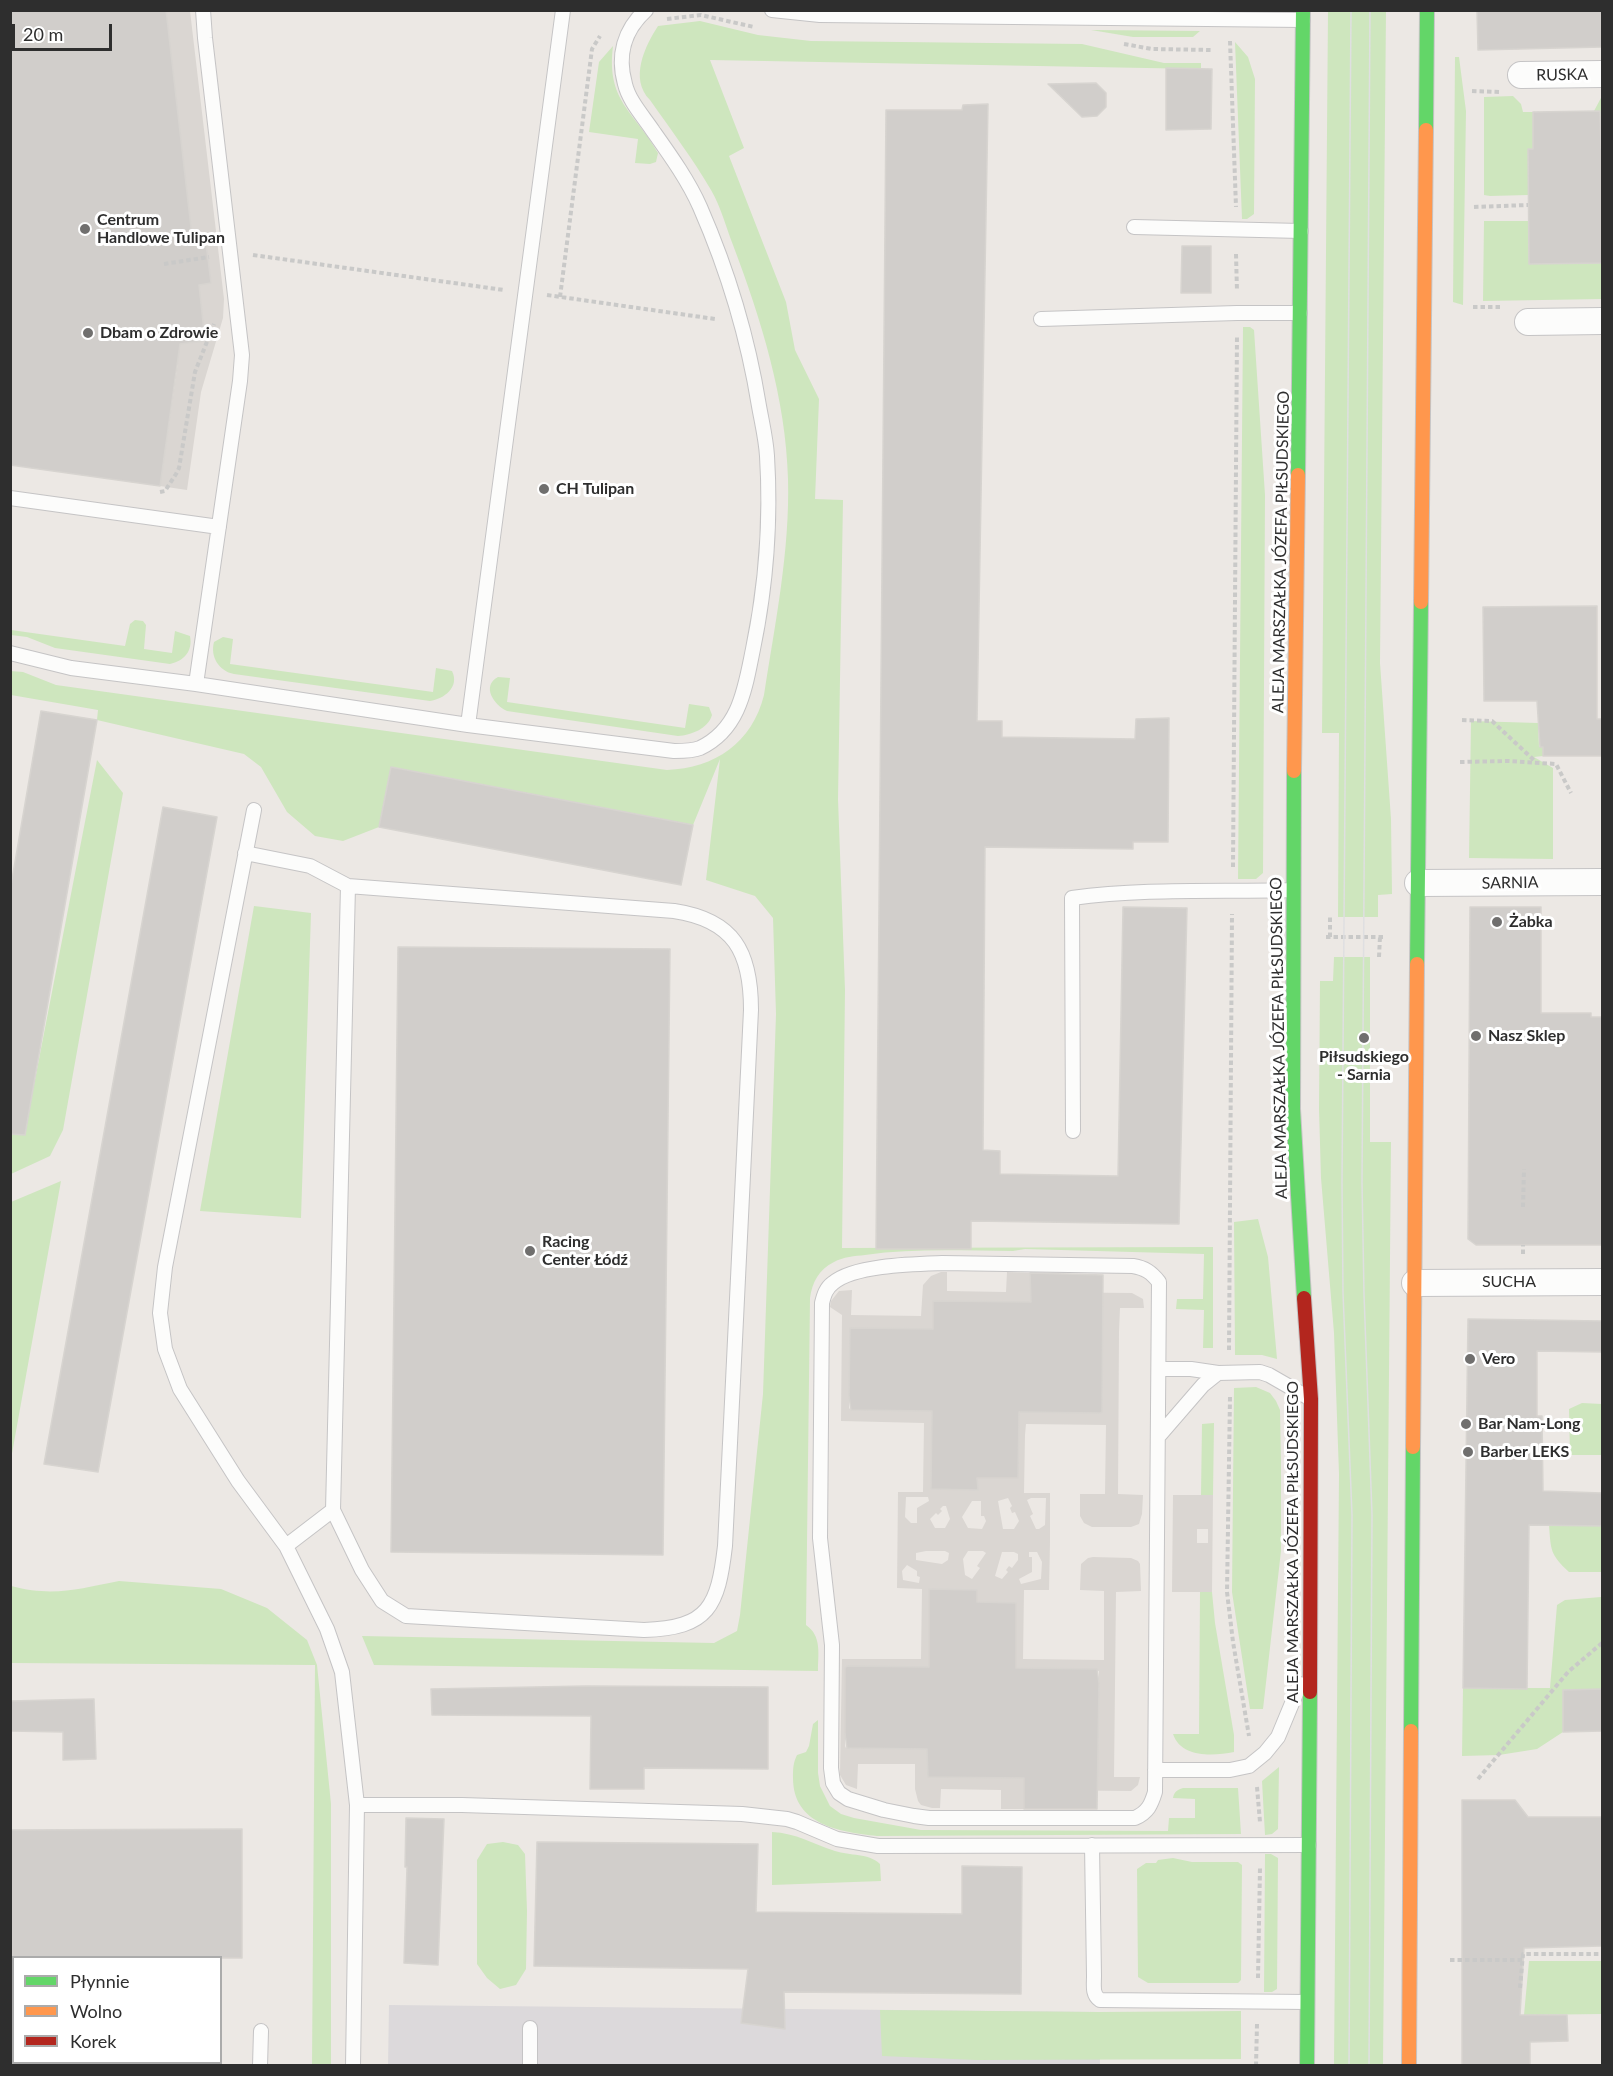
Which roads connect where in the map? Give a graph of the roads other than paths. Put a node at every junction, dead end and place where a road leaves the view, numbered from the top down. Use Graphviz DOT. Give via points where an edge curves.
graph roads {
  1 [pos="203,10"];
  2 [pos="563,10"];
  3 [pos="646,10"];
  4 [pos="772,10"];
  5 [pos="1427,10"];
  6 [pos="1303,15"];
  7 [pos="1602,74"];
  8 [pos="1521,75"];
  9 [pos="1134,227"];
  10 [pos="1301,231"];
  11 [pos="1300,313"];
  12 [pos="1041,319"];
  13 [pos="1602,321"];
  14 [pos="1528,322"];
  15 [pos="10,498"];
  16 [pos="219,527"];
  17 [pos="10,653"];
  18 [pos="196,684"];
  19 [pos="468,725"];
  20 [pos="254,810"];
  21 [pos="245,853"];
  22 [pos="1602,882"];
  23 [pos="1418,883"];
  24 [pos="348,886"];
  25 [pos="1293,890"];
  26 [pos="1073,1131"];
  27 [pos="1602,1282"];
  28 [pos="1415,1283"];
  29 [pos="1159,1369"];
  30 [pos="1218,1373"];
  31 [pos="1311,1399"];
  32 [pos="1158,1437"];
  33 [pos="333,1510"];
  34 [pos="286,1546"];
  35 [pos="1309,1660"];
  36 [pos="1155,1770"];
  37 [pos="357,1805"];
  38 [pos="1092,1845"];
  39 [pos="1309,1845"];
  40 [pos="1307,2002"];
  41 [pos="530,2028"];
  42 [pos="261,2031"];
  43 [pos="260,2066"];
  44 [pos="353,2066"];
  45 [pos="530,2066"];
  46 [pos="1307,2066"];
  47 [pos="1409,2066"];
  1 -- 16 [label="lane" via="242,355"];
  2 -- 19 [label="lane"];
  3 -- 19 [label="lane" via="630,28 622,45 625,86 688,182 725,271 742,323 767,454 768,535 760,615 744,696 721,735 699,749 674,752"];
  4 -- 6 [label="lane" via="820,15"];
  5 -- 23 [label="main road"];
  6 -- 10 [label="main road, ALEJA MARSZAŁKA JÓZEFA PIŁSUDSKIEGO"];
  7 -- 8 [label="street, RUSKA"];
  9 -- 10 [label="lane"];
  10 -- 11 [label="main road, ALEJA MARSZAŁKA JÓZEFA PIŁSUDSKIEGO"];
  11 -- 12 [label="lane"];
  11 -- 25 [label="main road, ALEJA MARSZAŁKA JÓZEFA PIŁSUDSKIEGO"];
  13 -- 14 [label="street"];
  15 -- 16 [label="lane"];
  16 -- 18 [label="lane"];
  17 -- 18 [label="lane" via="71,668"];
  18 -- 19 [label="lane"];
  20 -- 21 [label="lane"];
  21 -- 24 [label="lane" via="309,866"];
  21 -- 34 [label="lane" via="165,1267 160,1313 165,1349 180,1389 238,1481"];
  22 -- 23 [label="street, SARNIA"];
  23 -- 28 [label="main road"];
  24 -- 33 [label="lane"];
  24 -- 33 [label="lane" via="694,914 723,929 740,947 749,973 751,1010 725,1546 714,1599 703,1614 688,1624 644,1630 406,1616 382,1601"];
  25 -- 26 [label="lane" via="1117,892 1072,898"];
  25 -- 31 [label="main road, ALEJA MARSZAŁKA JÓZEFA PIŁSUDSKIEGO" via="1294,1141"];
  27 -- 28 [label="street, SUCHA"];
  28 -- 47 [label="main road"];
  29 -- 30 [label="lane"];
  29 -- 32 [label="lane"];
  29 -- 36 [label="lane" via="1159,1282 1152,1273 1133,1266 942,1263 887,1267 844,1276 825,1291 822,1303 820,1538 832,1645 831,1768 838,1793 858,1804 928,1818 1125,1819 1145,1813 1152,1804"];
  30 -- 31 [label="lane" via="1248,1371 1269,1375"];
  30 -- 32 [label="lane"];
  31 -- 35 [label="main road, ALEJA MARSZAŁKA JÓZEFA PIŁSUDSKIEGO"];
  32 -- 36 [label="lane"];
  33 -- 34 [label="lane"];
  34 -- 37 [label="lane" via="327,1629 342,1672"];
  35 -- 36 [label="lane" via="1278,1737 1259,1760 1230,1770"];
  35 -- 39 [label="main road, ALEJA MARSZAŁKA JÓZEFA PIŁSUDSKIEGO"];
  37 -- 38 [label="lane" via="742,1814 787,1819 837,1839 878,1846"];
  37 -- 44 [label="lane"];
  38 -- 39 [label="lane"];
  38 -- 40 [label="lane" via="1096,1998"];
  39 -- 40 [label="main road, ALEJA MARSZAŁKA JÓZEFA PIŁSUDSKIEGO"];
  40 -- 46 [label="main road, ALEJA MARSZAŁKA JÓZEFA PIŁSUDSKIEGO"];
  41 -- 45 [label="lane"];
  42 -- 43 [label="lane"];
}
